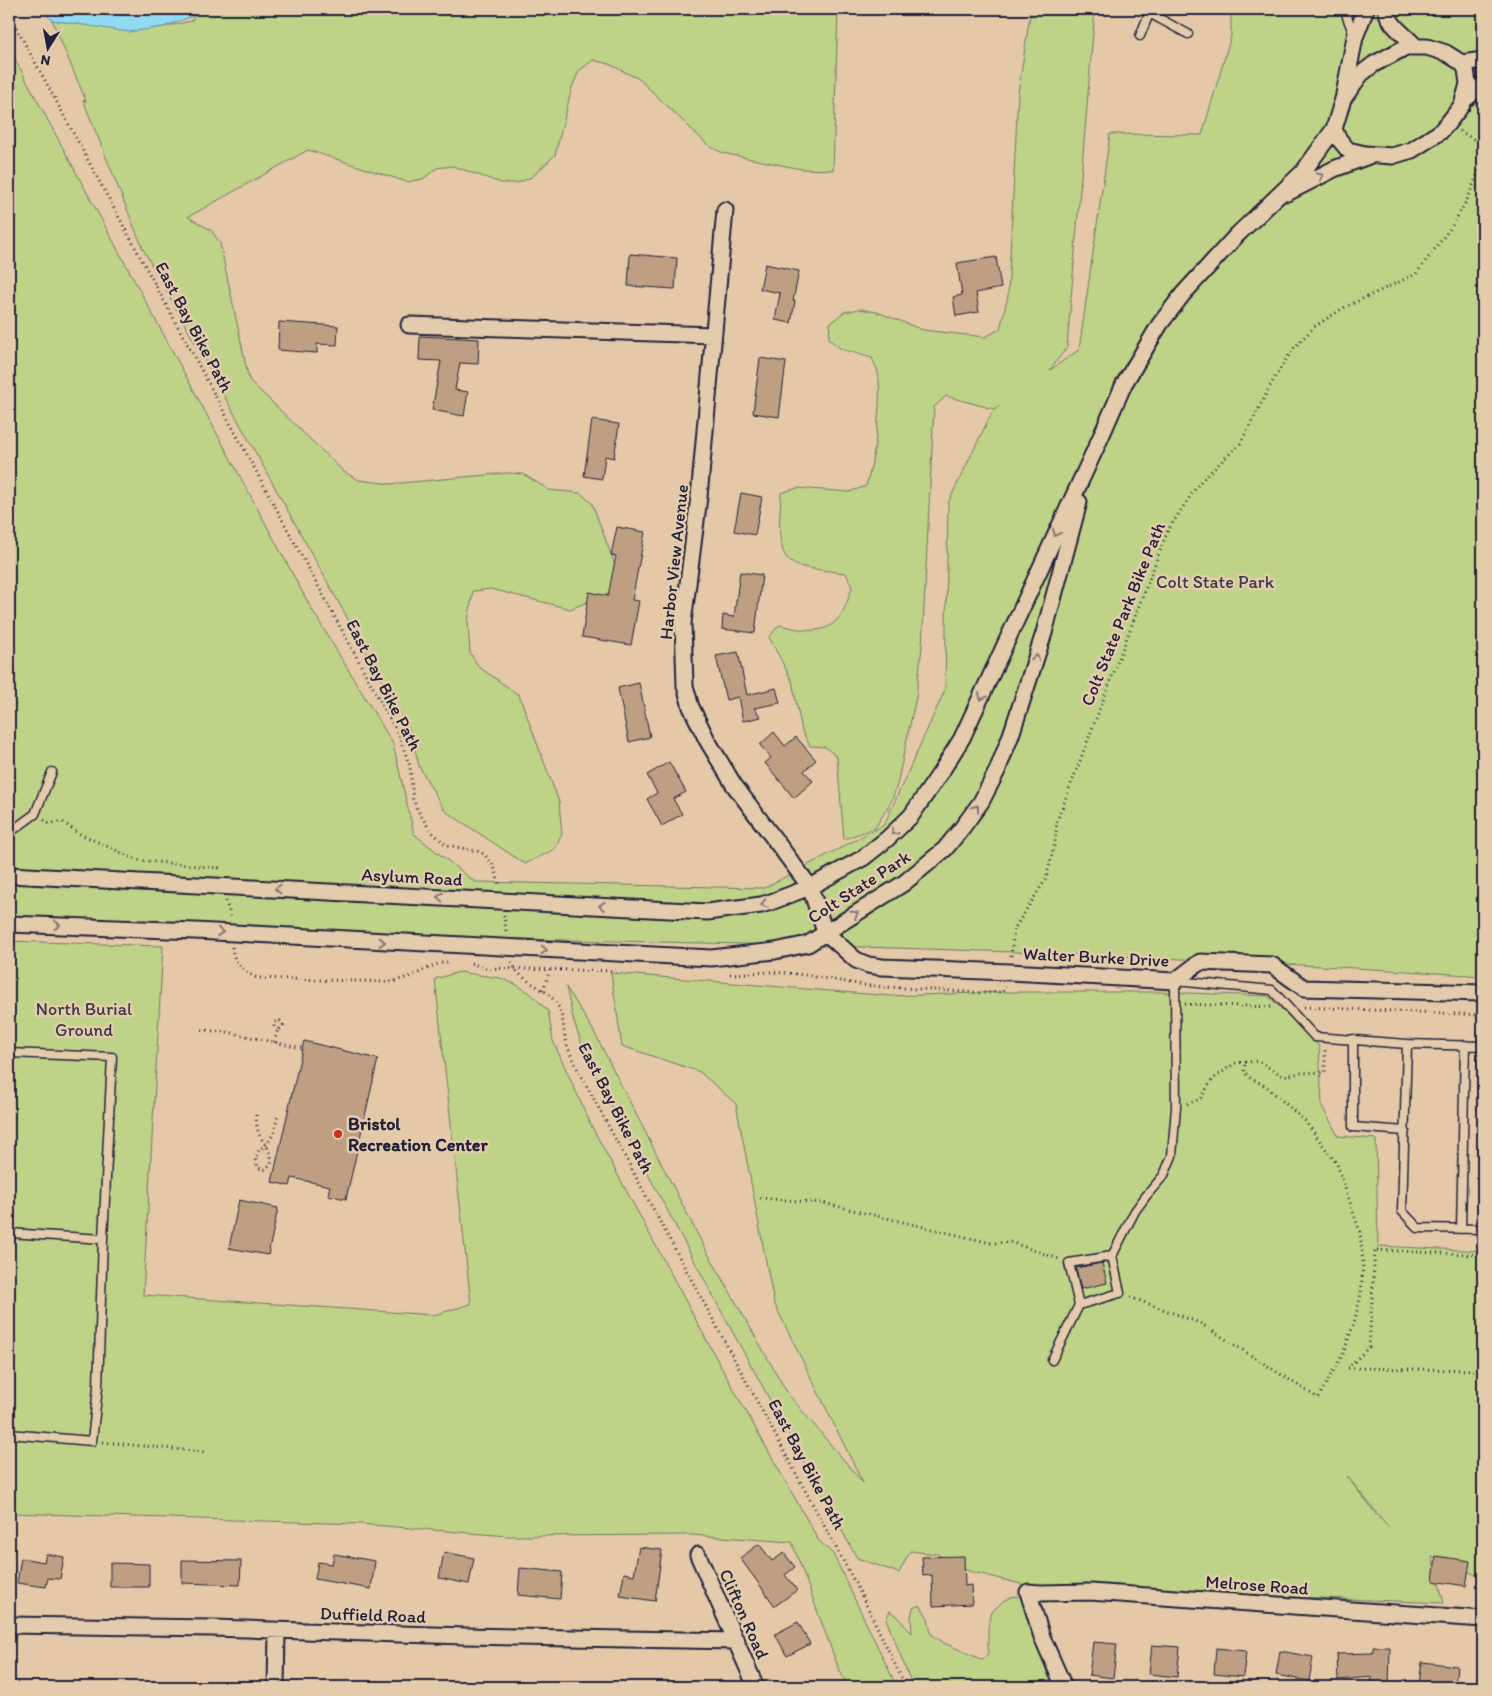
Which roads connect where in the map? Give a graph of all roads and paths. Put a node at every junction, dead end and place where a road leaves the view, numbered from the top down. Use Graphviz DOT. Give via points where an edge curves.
graph roads {
  1 [pos="1348,9"];
  2 [pos="1366,9"];
  3 [pos="1386,9"];
  4 [pos="1150,11"];
  5 [pos="9,14"];
  6 [pos="1188,34"];
  7 [pos="1140,36"];
  8 [pos="1355,37"];
  9 [pos="1416,47"];
  10 [pos="1483,60"];
  11 [pos="1462,63"];
  12 [pos="1483,85"];
  13 [pos="1342,99"];
  14 [pos="1463,101"];
  15 [pos="1448,124"];
  16 [pos="1334,129"];
  17 [pos="1483,145"];
  18 [pos="1372,155"];
  19 [pos="1483,161"];
  20 [pos="1277,198"];
  21 [pos="725,210"];
  22 [pos="409,325"];
  23 [pos="713,335"];
  24 [pos="1099,441"];
  25 [pos="52,772"];
  26 [pos="9,833"];
  27 [pos="9,875"];
  28 [pos="810,887"];
  29 [pos="502,900"];
  30 [pos="9,924"];
  31 [pos="825,932"];
  32 [pos="508,948"];
  33 [pos="550,969"];
  34 [pos="1008,972"];
  35 [pos="1175,981"];
  36 [pos="870,986"];
  37 [pos="543,990"];
  38 [pos="1483,993"];
  39 [pos="1175,1004"];
  40 [pos="1287,1006"];
  41 [pos="1483,1015"];
  42 [pos="278,1029"];
  43 [pos="202,1030"];
  44 [pos="1353,1039"];
  45 [pos="274,1042"];
  46 [pos="1407,1044"];
  47 [pos="1465,1045"];
  48 [pos="1317,1046"];
  49 [pos="1483,1046"];
  50 [pos="301,1048"];
  51 [pos="9,1052"];
  52 [pos="1245,1063"];
  53 [pos="1176,1107"];
  54 [pos="278,1114"];
  55 [pos="256,1115"];
  56 [pos="1405,1130"];
  57 [pos="266,1145"];
  58 [pos="760,1198"];
  59 [pos="1461,1229"];
  60 [pos="1483,1229"];
  61 [pos="9,1233"];
  62 [pos="103,1239"];
  63 [pos="1483,1255"];
  64 [pos="1112,1256"];
  65 [pos="1069,1263"];
  66 [pos="1120,1293"];
  67 [pos="1079,1305"];
  68 [pos="1052,1360"];
  69 [pos="1483,1370"];
  70 [pos="9,1434"];
  71 [pos="92,1440"];
  72 [pos="204,1452"];
  73 [pos="698,1555"];
  74 [pos="1483,1619"];
  75 [pos="9,1625"];
  76 [pos="277,1630"];
  77 [pos="736,1641"];
  78 [pos="276,1687"];
  79 [pos="756,1687"];
  80 [pos="906,1687"];
  81 [pos="1064,1687"];
  1 -- 8 [label="lane" via="1347,17"];
  2 -- 8 [label="street, Colt State Park"];
  3 -- 9 [label="street" via="1392,24"];
  4 -- 6 [label="lane"];
  4 -- 7 [label="lane"];
  5 -- 29 [label="path, East Bay Bike Path" via="397,732 410,766 413,799 418,811 432,832 446,845 484,854 494,866"];
  8 -- 13 [label="street, Colt State Park"];
  9 -- 11 [label="street, Colt State Park" via="1446,53"];
  9 -- 13 [label="street, Colt State Park" via="1406,46 1374,64 1361,74"];
  10 -- 11 [label="street"];
  11 -- 14 [label="street, Colt State Park" via="1468,84"];
  12 -- 14 [label="street"];
  13 -- 16 [label="street, Colt State Park"];
  14 -- 15 [label="street, Colt State Park"];
  15 -- 17 [label="path"];
  15 -- 18 [label="street, Colt State Park" via="1412,150 1392,156"];
  16 -- 18 [label="street, Colt State Park" via="1348,150"];
  16 -- 20 [label="street, Colt State Park" via="1302,172"];
  20 -- 18 [label="street, Colt State Park, one-way" via="1334,169"];
  19 -- 34 [label="path, Colt State Park Bike Path" via="1452,226 1416,274 1343,308 1314,327 1293,349 1240,444 1199,483 1168,530 1057,821 1046,879 1014,928"];
  20 -- 24 [label="street, Colt State Park" via="1182,294 1160,324 1124,384"];
  21 -- 23 [label="street, Harbor View Avenue"];
  22 -- 23 [label="street"];
  23 -- 28 [label="street, Harbor View Avenue" via="699,497 683,623 685,686 691,708 734,785"];
  24 -- 28 [label="street, Colt State Park, one-way" via="982,697 942,772 911,816 887,839 856,862"];
  31 -- 24 [label="street, Colt State Park, one-way" via="919,872 945,849 981,802 997,771 1030,679 1084,483"];
  25 -- 26 [label="lane" via="36,814"];
  29 -- 27 [label="street, Asylum Road, one-way"];
  28 -- 29 [label="street, Asylum Road, one-way" via="761,905 707,912"];
  28 -- 31 [label="street, Harbor View Avenue"];
  29 -- 32 [label="path, East Bay Bike Path"];
  30 -- 32 [label="street, one-way"];
  32 -- 31 [label="street, Colt State Park, one-way" via="711,958 808,944"];
  31 -- 34 [label="street, Walter Burke Drive" via="856,960 868,965"];
  32 -- 37 [label="path, East Bay Bike Path" via="514,968"];
  33 -- 37 [label="path"];
  34 -- 35 [label="street, Walter Burke Drive"];
  34 -- 36 [label="path, Colt State Park Bike Path" via="1003,992"];
  35 -- 38 [label="street, Walter Burke Drive" via="1200,962 1272,965 1304,988"];
  35 -- 39 [label="lane"];
  35 -- 40 [label="lane" via="1272,990"];
  37 -- 80 [label="path, East Bay Bike Path" via="555,1000 576,1066 860,1592"];
  39 -- 40 [label="path"];
  39 -- 53 [label="lane"];
  40 -- 41 [label="path"];
  40 -- 44 [label="lane" via="1315,1037"];
  42 -- 45 [label="path"];
  43 -- 45 [label="path"];
  44 -- 46 [label="lane"];
  44 -- 56 [label="lane" via="1353,1126"];
  45 -- 50 [label="path"];
  46 -- 47 [label="lane"];
  46 -- 56 [label="lane"];
  47 -- 49 [label="lane"];
  47 -- 59 [label="lane"];
  48 -- 52 [label="path" via="1325,1048 1325,1072 1284,1076 1258,1062"];
  51 -- 62 [label="lane" via="112,1057"];
  52 -- 53 [label="path" via="1235,1063 1214,1079 1200,1099"];
  52 -- 66 [label="path" via="1244,1072 1305,1120 1337,1164 1358,1224 1363,1264 1361,1294 1343,1354 1318,1398 1200,1323"];
  53 -- 64 [label="lane" via="1172,1156 1164,1175 1135,1212"];
  54 -- 57 [label="path" via="274,1133"];
  55 -- 57 [label="path" via="258,1131"];
  56 -- 59 [label="lane" via="1402,1211 1418,1228"];
  57 -- 57 [label="path" via="255,1159 258,1168 265,1169 271,1164"];
  58 -- 65 [label="path" via="823,1202 991,1243 1010,1242"];
  59 -- 60 [label="lane"];
  61 -- 62 [label="lane"];
  62 -- 71 [label="lane" via="98,1387"];
  63 -- 69 [label="path" via="1375,1250 1369,1347 1348,1368"];
  64 -- 65 [label="lane"];
  64 -- 66 [label="lane"];
  65 -- 67 [label="lane"];
  66 -- 67 [label="lane"];
  67 -- 68 [label="lane"];
  70 -- 71 [label="lane"];
  71 -- 72 [label="path"];
  73 -- 77 [label="street, Clifton Road"];
  74 -- 81 [label="street, Melrose Road" via="1090,1592 1028,1592 1042,1637"];
  75 -- 76 [label="street, Duffield Road"];
  76 -- 77 [label="street, Duffield Road"];
  76 -- 78 [label="street"];
  77 -- 79 [label="street, Clifton Road"];
}
